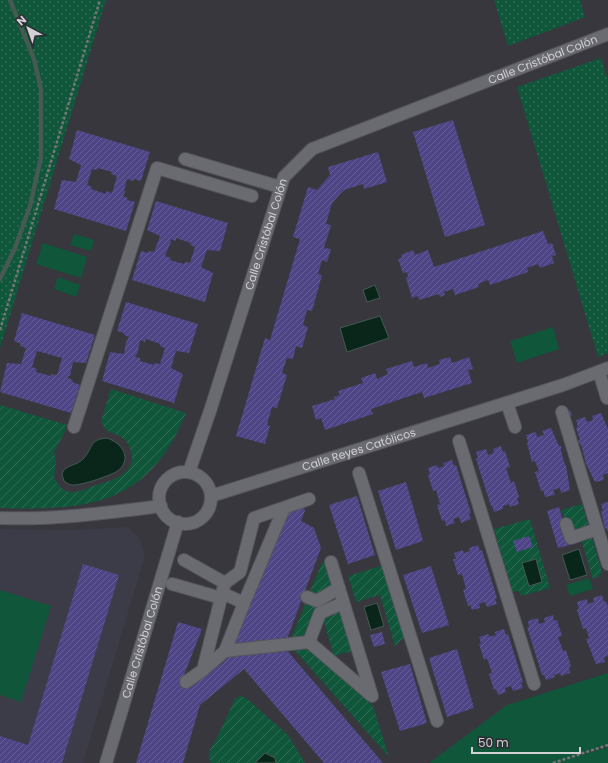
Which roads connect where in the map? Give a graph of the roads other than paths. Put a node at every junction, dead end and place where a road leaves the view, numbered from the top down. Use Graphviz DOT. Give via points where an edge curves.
graph roads {
  1 [pos="608,34"];
  2 [pos="185,159"];
  3 [pos="280,187"];
  4 [pos="252,196"];
  5 [pos="603,370"];
  6 [pos="608,398"];
  7 [pos="507,402"];
  8 [pos="562,412"];
  9 [pos="74,427"];
  10 [pos="514,427"];
  11 [pos="459,441"];
  12 [pos="189,472"];
  13 [pos="359,473"];
  14 [pos="211,496"];
  15 [pos="309,499"];
  16 [pos="161,506"];
  17 [pos="284,508"];
  18 [pos="0,518"];
  19 [pos="178,522"];
  20 [pos="566,524"];
  21 [pos="597,529"];
  22 [pos="184,560"];
  23 [pos="331,562"];
  24 [pos="608,564"];
  25 [pos="172,584"];
  26 [pos="339,588"];
  27 [pos="223,592"];
  28 [pos="307,598"];
  29 [pos="244,603"];
  30 [pos="344,603"];
  31 [pos="310,642"];
  32 [pos="225,651"];
  33 [pos="203,670"];
  34 [pos="186,682"];
  35 [pos="534,684"];
  36 [pos="437,721"];
  37 [pos="106,763"];
  1 -- 3 [label="street, Calle Cristóbal Colón" via="312,148 284,177"];
  2 -- 3 [label="street"];
  3 -- 12 [label="street, Calle Cristóbal Colón"];
  4 -- 9 [label="street" via="157,168"];
  5 -- 6 [label="street, Calle Reyes Católicos"];
  5 -- 7 [label="street, Calle Reyes Católicos"];
  7 -- 10 [label="street"];
  7 -- 14 [label="street, Calle Reyes Católicos"];
  8 -- 21 [label="street"];
  11 -- 35 [label="street"];
  12 -- 14 [label="street" via="204,480"];
  12 -- 16 [label="street" via="176,474 166,481 161,489"];
  13 -- 36 [label="street"];
  14 -- 19 [label="street" via="207,512 201,518 190,523"];
  15 -- 17 [label="street"];
  16 -- 18 [label="street" via="35,519"];
  16 -- 19 [label="street" via="164,513"];
  17 -- 27 [label="street" via="254,518 240,572"];
  17 -- 29 [label="street"];
  19 -- 37 [label="street, Calle Cristóbal Colón"];
  20 -- 21 [label="street" via="571,538"];
  21 -- 24 [label="street"];
  22 -- 27 [label="street"];
  23 -- 26 [label="street"];
  25 -- 27 [label="street"];
  26 -- 28 [label="street" via="317,601"];
  26 -- 30 [label="street"];
  27 -- 29 [label="street"];
  27 -- 33 [label="street"];
  29 -- 32 [label="street"];
  30 -- 31 [label="street" via="320,613"];
  30 -- 31 [label="street" via="372,696"];
  31 -- 32 [label="street"];
  32 -- 33 [label="street"];
  33 -- 34 [label="street"];
}
